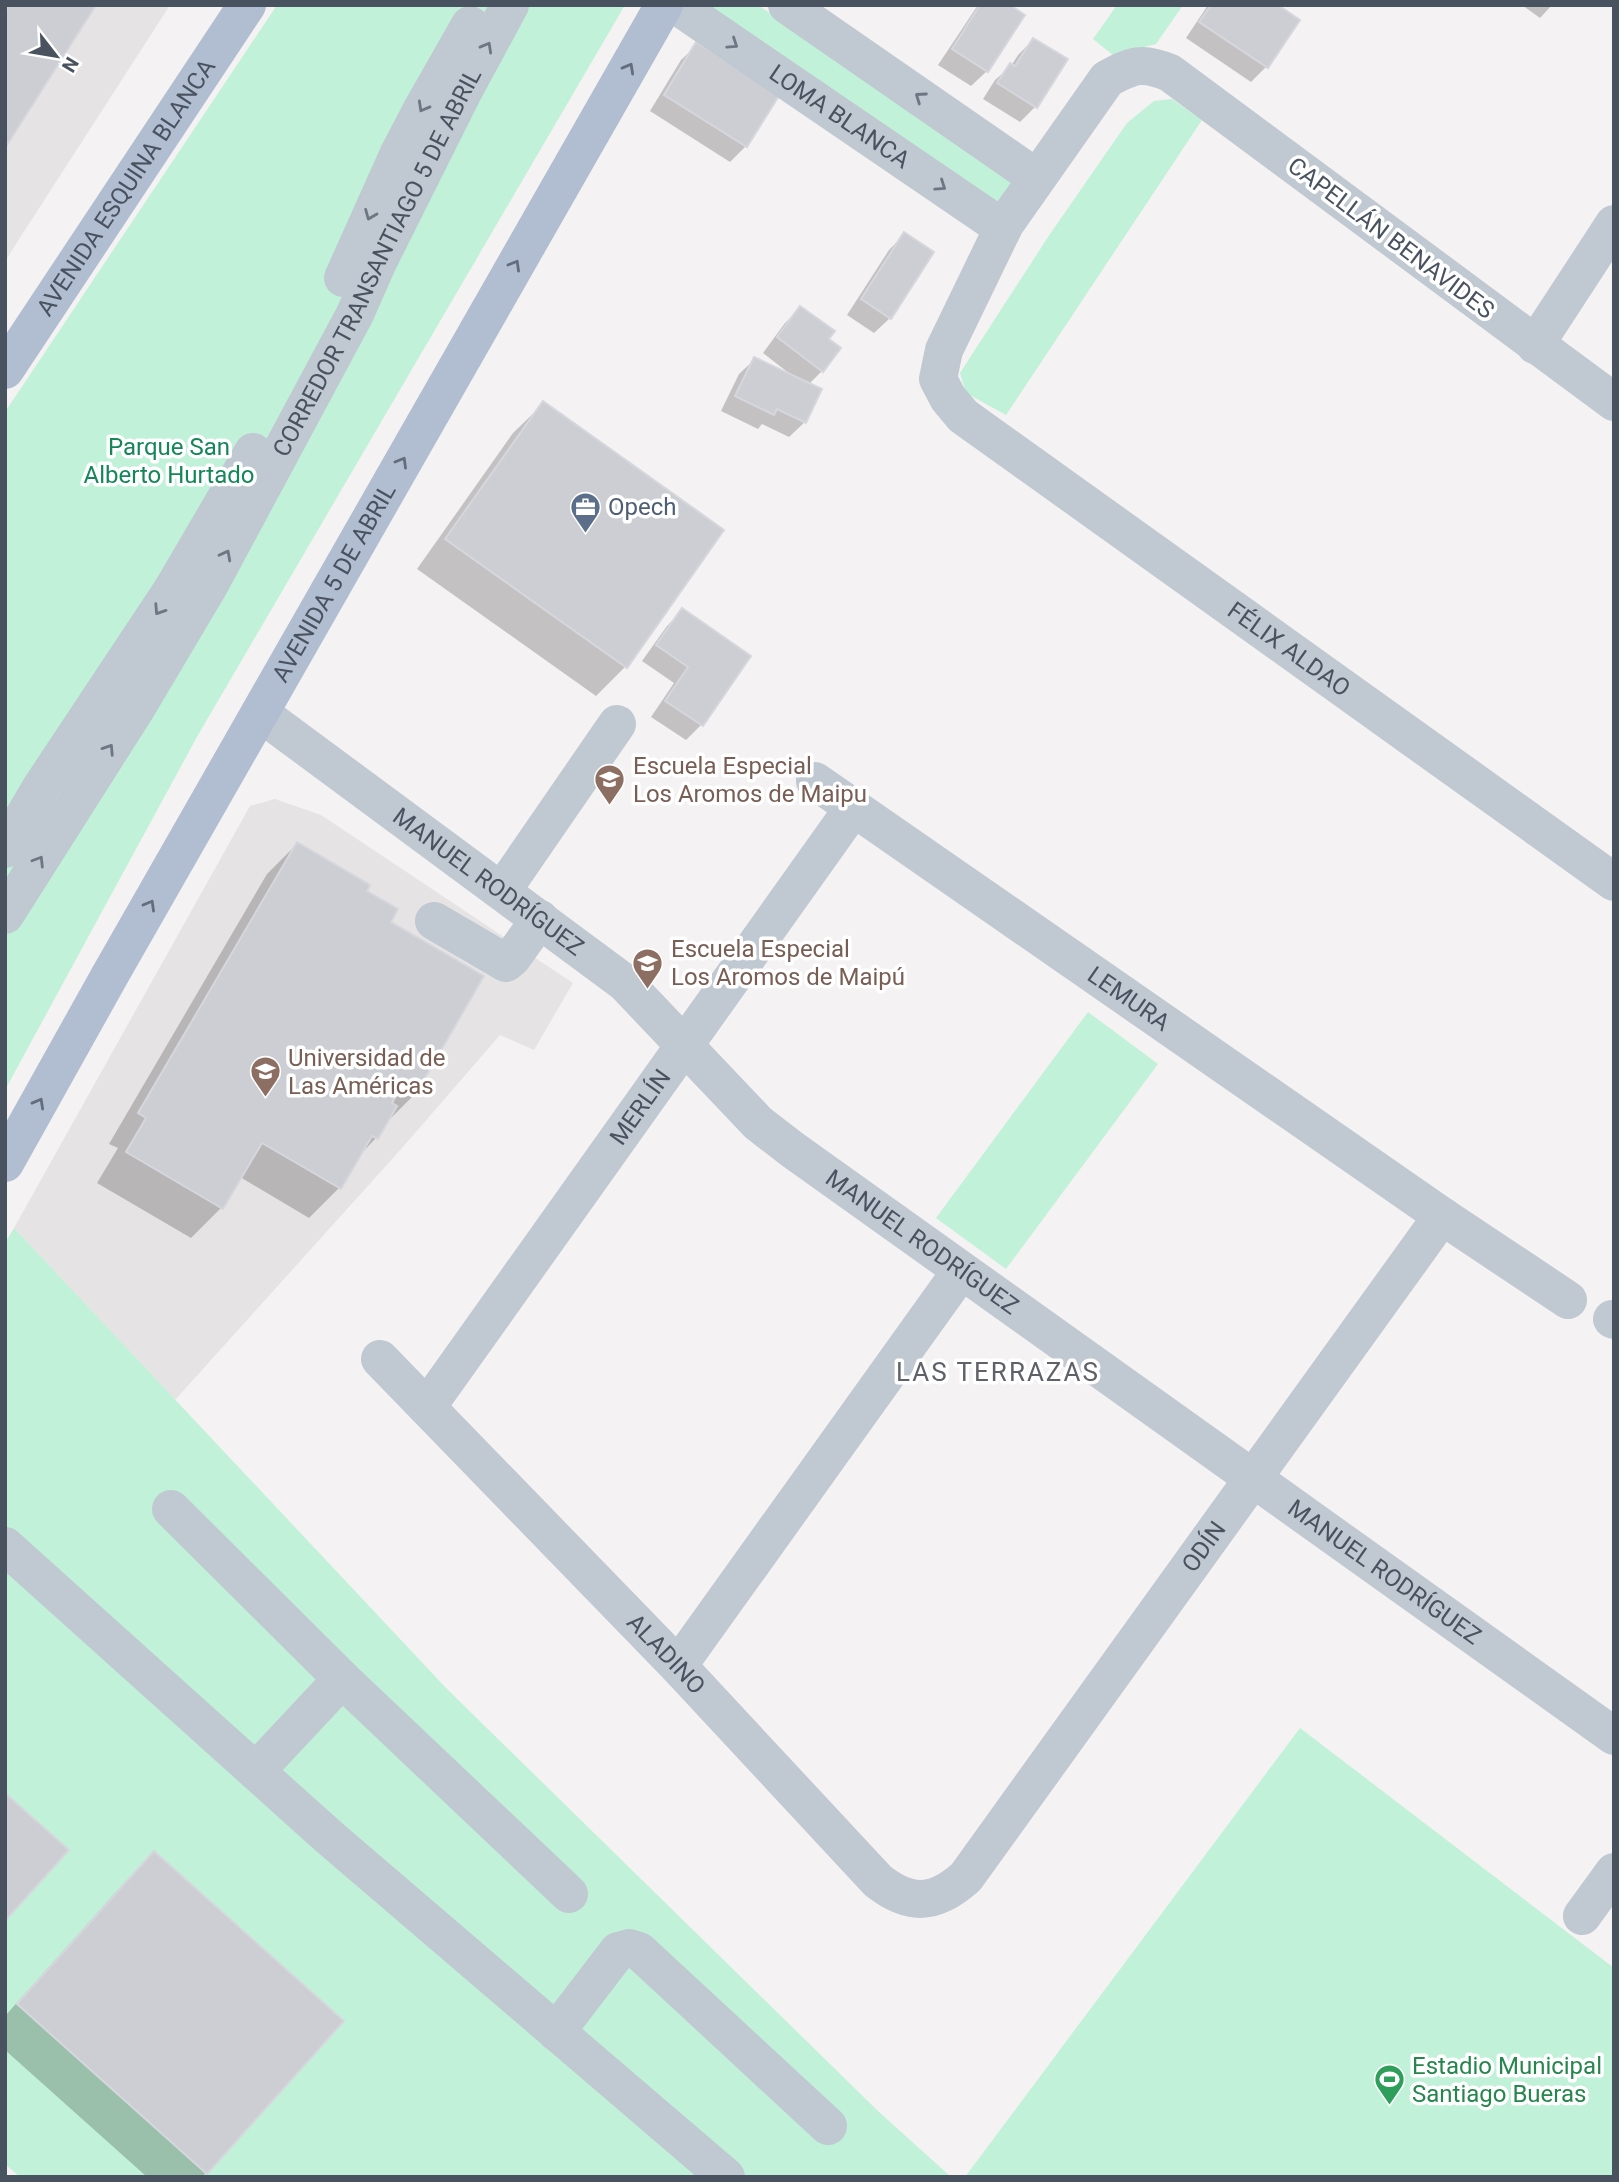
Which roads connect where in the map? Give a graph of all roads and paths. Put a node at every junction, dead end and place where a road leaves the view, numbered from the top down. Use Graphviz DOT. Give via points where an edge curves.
graph roads {
  1 [pos="247,5"];
  2 [pos="481,5"];
  3 [pos="510,5"];
  4 [pos="664,5"];
  5 [pos="676,5"];
  6 [pos="787,5"];
  7 [pos="1170,73"];
  8 [pos="1037,178"];
  9 [pos="1614,224"];
  10 [pos="1003,228"];
  11 [pos="1535,345"];
  12 [pos="5,370"];
  13 [pos="1614,402"];
  14 [pos="260,713"];
  15 [pos="617,724"];
  16 [pos="816,781"];
  17 [pos="854,807"];
  18 [pos="5,849"];
  19 [pos="1614,882"];
  20 [pos="502,891"];
  21 [pos="5,915"];
  22 [pos="540,919"];
  23 [pos="434,920"];
  24 [pos="683,1046"];
  25 [pos="5,1163"];
  26 [pos="1442,1216"];
  27 [pos="961,1271"];
  28 [pos="1568,1300"];
  29 [pos="380,1359"];
  30 [pos="427,1407"];
  31 [pos="1252,1478"];
  32 [pos="171,1509"];
  33 [pos="5,1546"];
  34 [pos="678,1665"];
  35 [pos="342,1679"];
  36 [pos="1614,1736"];
  37 [pos="256,1771"];
  38 [pos="1614,1872"];
  39 [pos="965,1877"];
  40 [pos="569,1894"];
  41 [pos="1582,1916"];
  42 [pos="556,2032"];
  43 [pos="828,2126"];
  44 [pos="726,2177"];
  1 -- 12 [label="main road, AVENIDA ESQUINA BLANCA"];
  2 -- 18 [label="street, CORREDOR TRANSANTIAGO 5 DE ABRIL, one-way" via="399,153 323,320 263,435 172,590"];
  21 -- 3 [label="street, CORREDOR TRANSANTIAGO 5 DE ABRIL, one-way" via="210,584 332,358"];
  14 -- 4 [label="main road, AVENIDA 5 DE ABRIL, one-way"];
  5 -- 10 [label="street, LOMA BLANCA, one-way"];
  8 -- 6 [label="street, one-way"];
  7 -- 8 [label="street, FÉLIX ALDAO" via="1151,65 1128,68 1107,79"];
  7 -- 11 [label="street, CAPELLÁN BENAVIDES"];
  8 -- 10 [label="street, FÉLIX ALDAO"];
  9 -- 11 [label="street"];
  10 -- 19 [label="street, FÉLIX ALDAO" via="944,350 938,379 963,416"];
  11 -- 13 [label="street, CAPELLÁN BENAVIDES"];
  14 -- 20 [label="street, MANUEL RODRÍGUEZ"];
  25 -- 14 [label="main road, AVENIDA 5 DE ABRIL, one-way"];
  15 -- 20 [label="street"];
  16 -- 17 [label="street, LEMURA"];
  17 -- 24 [label="street, MERLÍN"];
  17 -- 26 [label="street, LEMURA"];
  20 -- 22 [label="street, MANUEL RODRÍGUEZ"];
  22 -- 23 [label="street" via="506,963"];
  22 -- 24 [label="street, MANUEL RODRÍGUEZ" via="625,983"];
  24 -- 27 [label="street, MANUEL RODRÍGUEZ" via="758,1123"];
  24 -- 30 [label="street, MERLÍN"];
  26 -- 28 [label="street, LEMURA"];
  26 -- 31 [label="street, ODÍN"];
  27 -- 31 [label="street, MANUEL RODRÍGUEZ"];
  27 -- 34 [label="street"];
  29 -- 30 [label="street, ALADINO"];
  30 -- 34 [label="street, ALADINO"];
  31 -- 36 [label="street, MANUEL RODRÍGUEZ"];
  31 -- 39 [label="street, ODÍN"];
  32 -- 35 [label="street"];
  33 -- 37 [label="street"];
  34 -- 39 [label="street, ALADINO" via="891,1892 923,1900 953,1889"];
  35 -- 37 [label="street"];
  35 -- 40 [label="street"];
  37 -- 42 [label="street"];
  38 -- 41 [label="street"];
  42 -- 43 [label="street" via="618,1951 639,1951"];
  42 -- 44 [label="street"];
}
